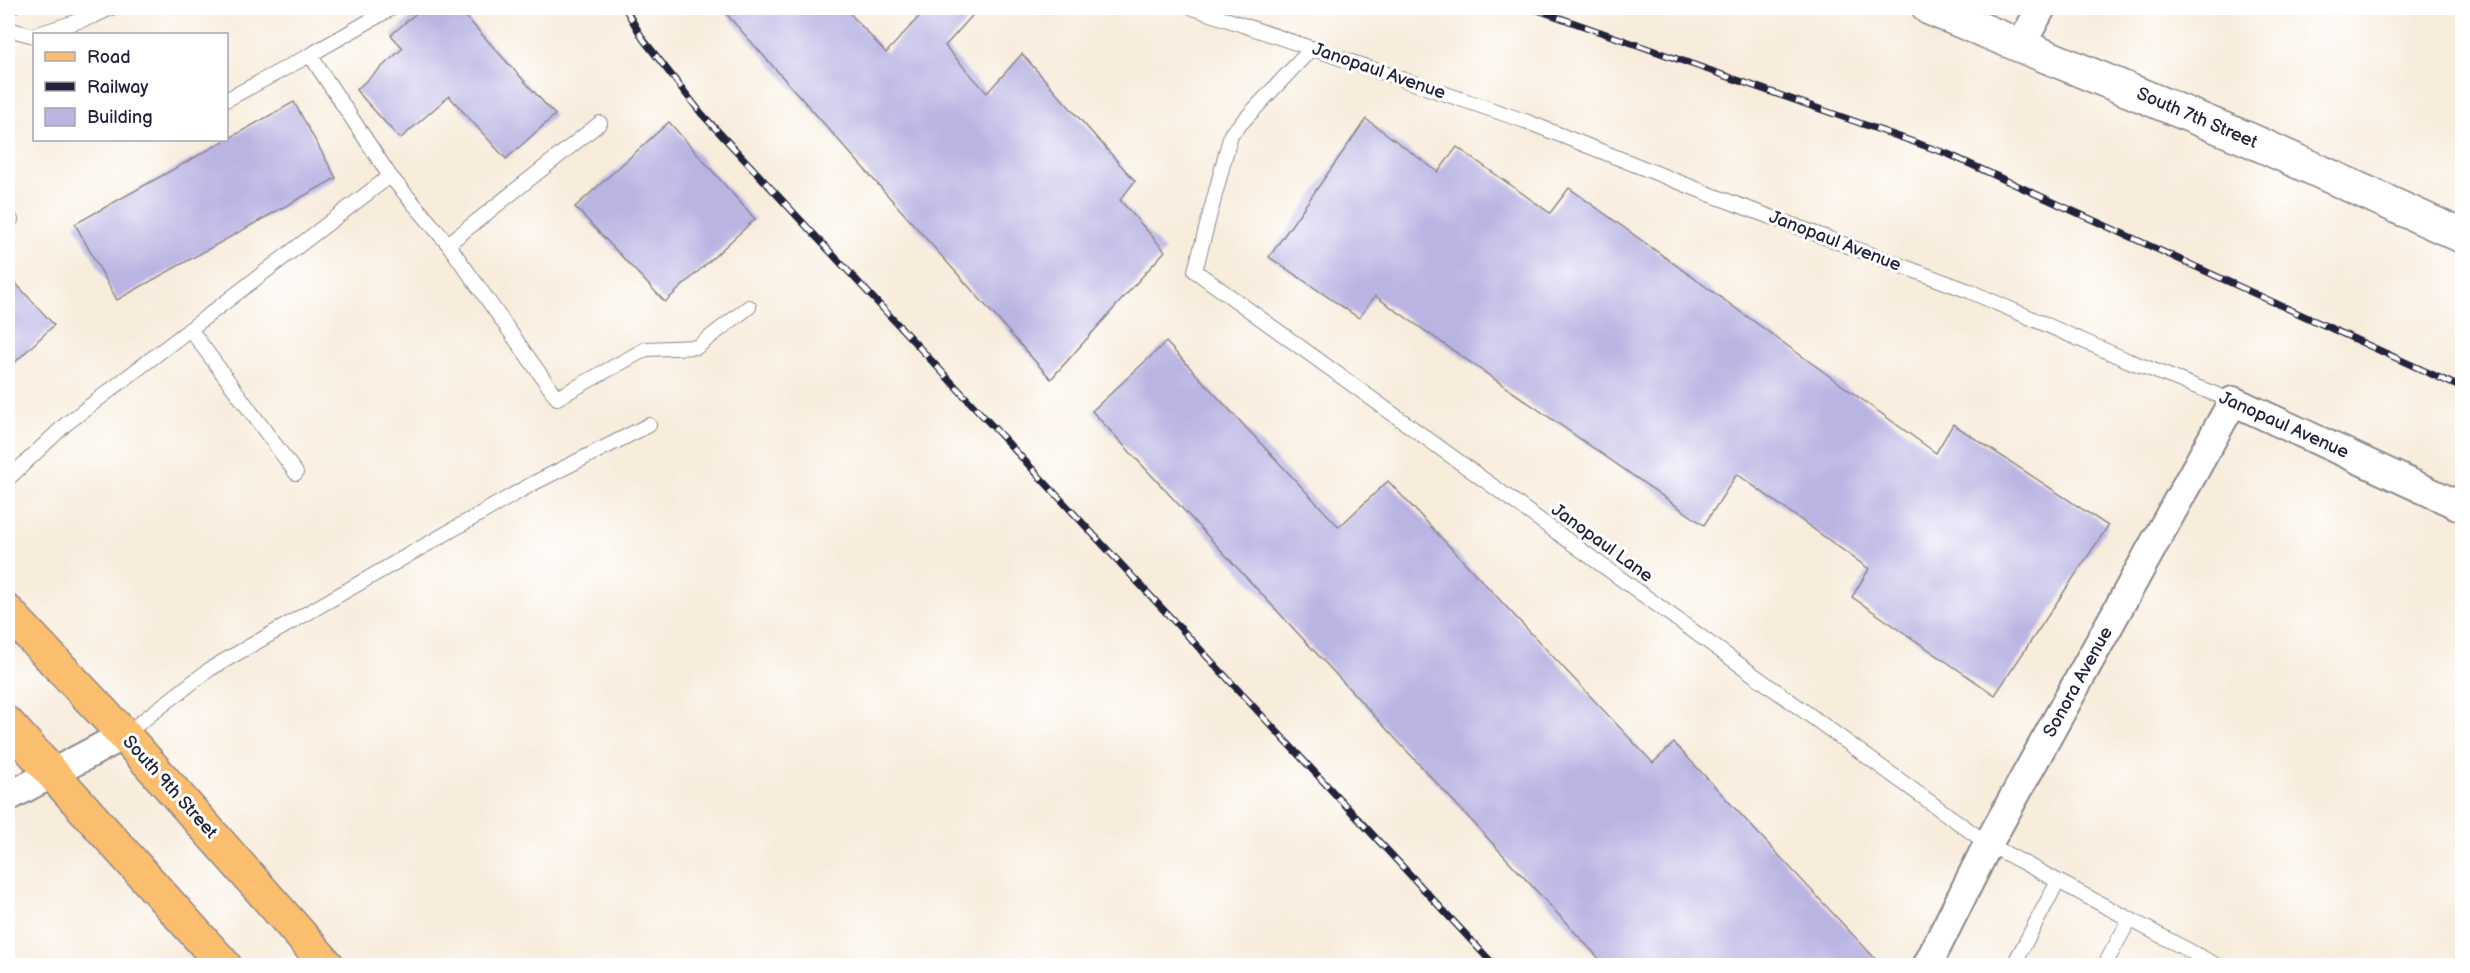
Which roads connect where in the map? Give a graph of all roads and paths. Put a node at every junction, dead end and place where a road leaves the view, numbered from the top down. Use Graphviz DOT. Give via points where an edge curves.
graph roads {
  1 [pos="111,8"];
  2 [pos="392,8"];
  3 [pos="1194,8"];
  4 [pos="1929,8"];
  5 [pos="2041,8"];
  6 [pos="8,29"];
  7 [pos="42,33"];
  8 [pos="33,34"];
  9 [pos="2021,45"];
  10 [pos="1312,48"];
  11 [pos="310,55"];
  12 [pos="228,99"];
  13 [pos="600,123"];
  14 [pos="390,176"];
  15 [pos="2463,236"];
  16 [pos="448,244"];
  17 [pos="749,307"];
  18 [pos="190,329"];
  19 [pos="2233,401"];
  20 [pos="649,425"];
  21 [pos="296,473"];
  22 [pos="8,479"];
  23 [pos="2463,507"];
  24 [pos="8,612"];
  25 [pos="8,724"];
  26 [pos="124,735"];
  27 [pos="51,773"];
  28 [pos="8,797"];
  29 [pos="1988,844"];
  30 [pos="2058,881"];
  31 [pos="2130,919"];
  32 [pos="225,966"];
  33 [pos="328,966"];
  34 [pos="1927,966"];
  35 [pos="2013,966"];
  36 [pos="2104,966"];
  37 [pos="2218,966"];
  1 -- 7 [label="lane"];
  2 -- 11 [label="lane"];
  3 -- 10 [label="lane, Janopaul Avenue"];
  4 -- 9 [label="street, South 7th Street"];
  5 -- 9 [label="street"];
  6 -- 8 [label="lane"];
  9 -- 15 [label="street, South 7th Street" via="2250,140"];
  10 -- 19 [label="lane, Janopaul Avenue" via="1525,121 1969,291"];
  10 -- 29 [label="lane, Janopaul Lane" via="1231,134 1195,271"];
  11 -- 12 [label="lane"];
  11 -- 14 [label="lane"];
  13 -- 16 [label="lane"];
  14 -- 16 [label="lane"];
  14 -- 18 [label="lane"];
  16 -- 17 [label="lane" via="557,398 646,350 697,347"];
  18 -- 21 [label="lane"];
  18 -- 22 [label="lane" via="66,424"];
  19 -- 23 [label="street, Janopaul Avenue"];
  19 -- 29 [label="street, Sonora Avenue"];
  20 -- 26 [label="lane" via="532,484 210,669"];
  24 -- 26 [label="main road, South 9th Street"];
  25 -- 27 [label="main road"];
  26 -- 27 [label="street"];
  26 -- 33 [label="main road, South 9th Street"];
  27 -- 28 [label="street"];
  27 -- 32 [label="main road"];
  29 -- 30 [label="lane, Janopaul Lane"];
  29 -- 34 [label="street, Sonora Avenue"];
  30 -- 31 [label="lane, Janopaul Lane"];
  30 -- 35 [label="lane"];
  31 -- 36 [label="lane"];
  31 -- 37 [label="lane, Janopaul Lane"];
}
